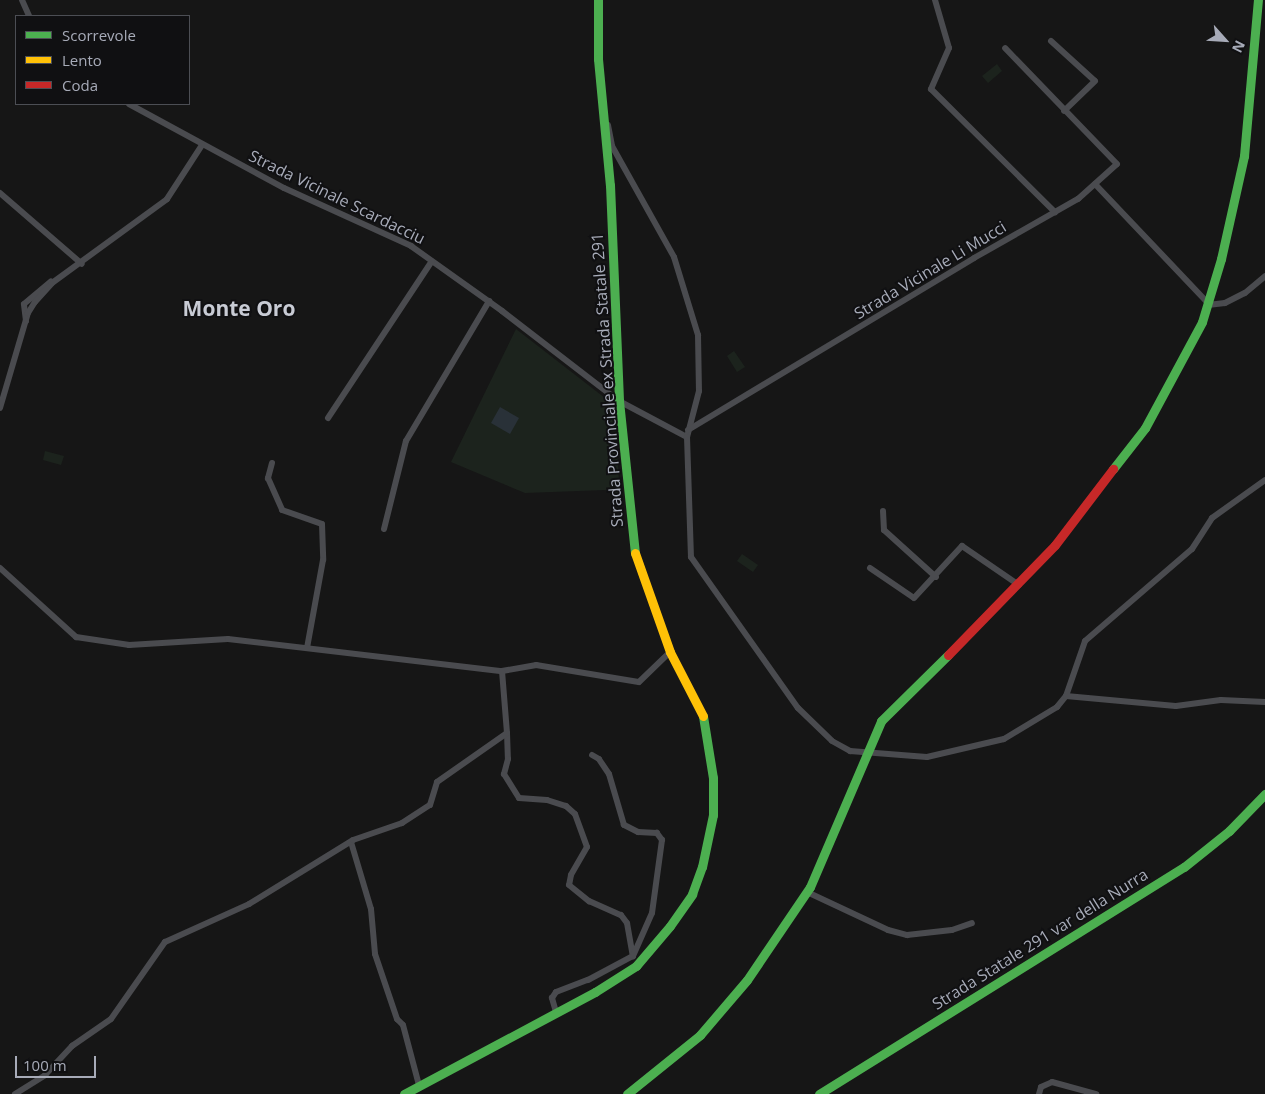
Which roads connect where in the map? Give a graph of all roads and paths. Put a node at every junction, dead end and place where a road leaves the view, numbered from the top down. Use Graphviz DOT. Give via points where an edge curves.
graph roads {
  1 [pos="22,0"];
  2 [pos="598,0"];
  3 [pos="935,0"];
  4 [pos="1258,0"];
  5 [pos="29,15"];
  6 [pos="1051,41"];
  7 [pos="1005,48"];
  8 [pos="601,92"];
  9 [pos="131,105"];
  10 [pos="1064,111"];
  11 [pos="200,144"];
  12 [pos="1095,184"];
  13 [pos="0,193"];
  14 [pos="1055,212"];
  15 [pos="432,261"];
  16 [pos="81,263"];
  17 [pos="1265,276"];
  18 [pos="490,302"];
  19 [pos="1208,304"];
  20 [pos="3,388"];
  21 [pos="620,401"];
  22 [pos="0,408"];
  23 [pos="328,418"];
  24 [pos="688,434"];
  25 [pos="272,463"];
  26 [pos="1265,480"];
  27 [pos="883,511"];
  28 [pos="384,529"];
  29 [pos="0,568"];
  30 [pos="870,568"];
  31 [pos="936,576"];
  32 [pos="1019,585"];
  33 [pos="307,648"];
  34 [pos="670,652"];
  35 [pos="502,672"];
  36 [pos="1066,696"];
  37 [pos="1265,702"];
  38 [pos="506,734"];
  39 [pos="868,752"];
  40 [pos="592,755"];
  41 [pos="1265,794"];
  42 [pos="1265,805"];
  43 [pos="351,842"];
  44 [pos="1186,870"];
  45 [pos="1159,888"];
  46 [pos="807,892"];
  47 [pos="972,923"];
  48 [pos="633,956"];
  49 [pos="556,1012"];
  50 [pos="420,1085"];
  51 [pos="15,1094"];
  52 [pos="404,1094"];
  53 [pos="627,1094"];
  54 [pos="819,1094"];
  55 [pos="833,1094"];
  56 [pos="1039,1094"];
  57 [pos="1096,1094"];
  1 -- 5 [label="street"];
  2 -- 8 [label="main road, Strada Provinciale ex Strada Statale 291"];
  3 -- 14 [label="street" via="949,48 931,89"];
  4 -- 19 [label="main road" via="1244,156"];
  6 -- 10 [label="street" via="1095,81"];
  7 -- 10 [label="street, Strada Vicinale Li Mucci"];
  8 -- 21 [label="main road, Strada Provinciale ex Strada Statale 291" via="610,185"];
  8 -- 24 [label="street" via="612,146 674,257 698,335 699,392"];
  9 -- 11 [label="street, Strada Vicinale Scardacciu"];
  10 -- 12 [label="street, Strada Vicinale Li Mucci" via="1117,164"];
  11 -- 15 [label="street, Strada Vicinale Scardacciu" via="284,188 411,246"];
  11 -- 16 [label="street" via="167,199"];
  12 -- 14 [label="street, Strada Vicinale Li Mucci" via="1078,199"];
  12 -- 19 [label="street"];
  13 -- 16 [label="street"];
  14 -- 24 [label="street, Strada Vicinale Li Mucci"];
  15 -- 18 [label="street, Strada Vicinale Scardacciu"];
  15 -- 23 [label="street"];
  16 -- 20 [label="street" via="52,283 34,302"];
  17 -- 19 [label="street" via="1245,293 1225,303"];
  18 -- 21 [label="street, Strada Vicinale Scardacciu"];
  18 -- 28 [label="street" via="406,441"];
  19 -- 32 [label="main road" via="1178,369 1145,428 1055,545"];
  20 -- 22 [label="street"];
  21 -- 24 [label="street, Strada Vicinale Scardacciu"];
  21 -- 34 [label="main road, Strada Provinciale ex Strada Statale 291" via="633,547"];
  24 -- 39 [label="street" via="691,557 798,708 832,741 850,751"];
  25 -- 33 [label="street" via="268,478 282,510 322,524 323,560"];
  26 -- 36 [label="street" via="1212,518 1192,549 1091,634 1081,649"];
  27 -- 31 [label="street" via="884,530"];
  29 -- 33 [label="street" via="76,637 129,645 228,639"];
  30 -- 31 [label="street" via="913,598"];
  31 -- 32 [label="street" via="962,546"];
  32 -- 39 [label="main road" via="890,711 881,721"];
  33 -- 35 [label="street"];
  34 -- 35 [label="street" via="639,682 536,665"];
  34 -- 49 [label="main road, Strada Provinciale ex Strada Statale 291" via="697,701 708,732 713,815 702,867 681,912 636,966"];
  35 -- 38 [label="street"];
  36 -- 37 [label="street" via="1176,706 1220,700"];
  36 -- 39 [label="street" via="1057,707 1004,739 927,757"];
  38 -- 43 [label="street" via="437,782 430,805 402,823"];
  38 -- 48 [label="street" via="508,759 504,774 519,798 553,802 566,806 575,814 587,847 570,875 569,885 589,901 621,915 627,922"];
  39 -- 46 [label="main road"];
  40 -- 48 [label="street" via="599,758 609,774 624,825 638,832 657,833 662,840 652,913"];
  41 -- 44 [label="main road, Strada Statale 291 var della Nurra"];
  42 -- 44 [label="main road, Strada Statale 291 var della Nurra"];
  43 -- 50 [label="street" via="371,909 375,954 397,1020 403,1025"];
  43 -- 51 [label="street" via="249,904 165,942 111,1020 72,1046 45,1075"];
  44 -- 45 [label="main road, Strada Statale 291 var della Nurra"];
  45 -- 54 [label="main road, Strada Statale 291 var della Nurra"];
  45 -- 55 [label="main road, Strada Statale 291 var della Nurra"];
  46 -- 47 [label="street" via="888,930 907,935 952,930"];
  46 -- 53 [label="main road" via="748,980 700,1035"];
  48 -- 49 [label="street" via="588,980 556,992 552,998"];
  49 -- 50 [label="main road, Strada Provinciale ex Strada Statale 291"];
  50 -- 52 [label="main road, Strada Provinciale ex Strada Statale 291"];
  56 -- 57 [label="street" via="1041,1087 1052,1082"];
}
